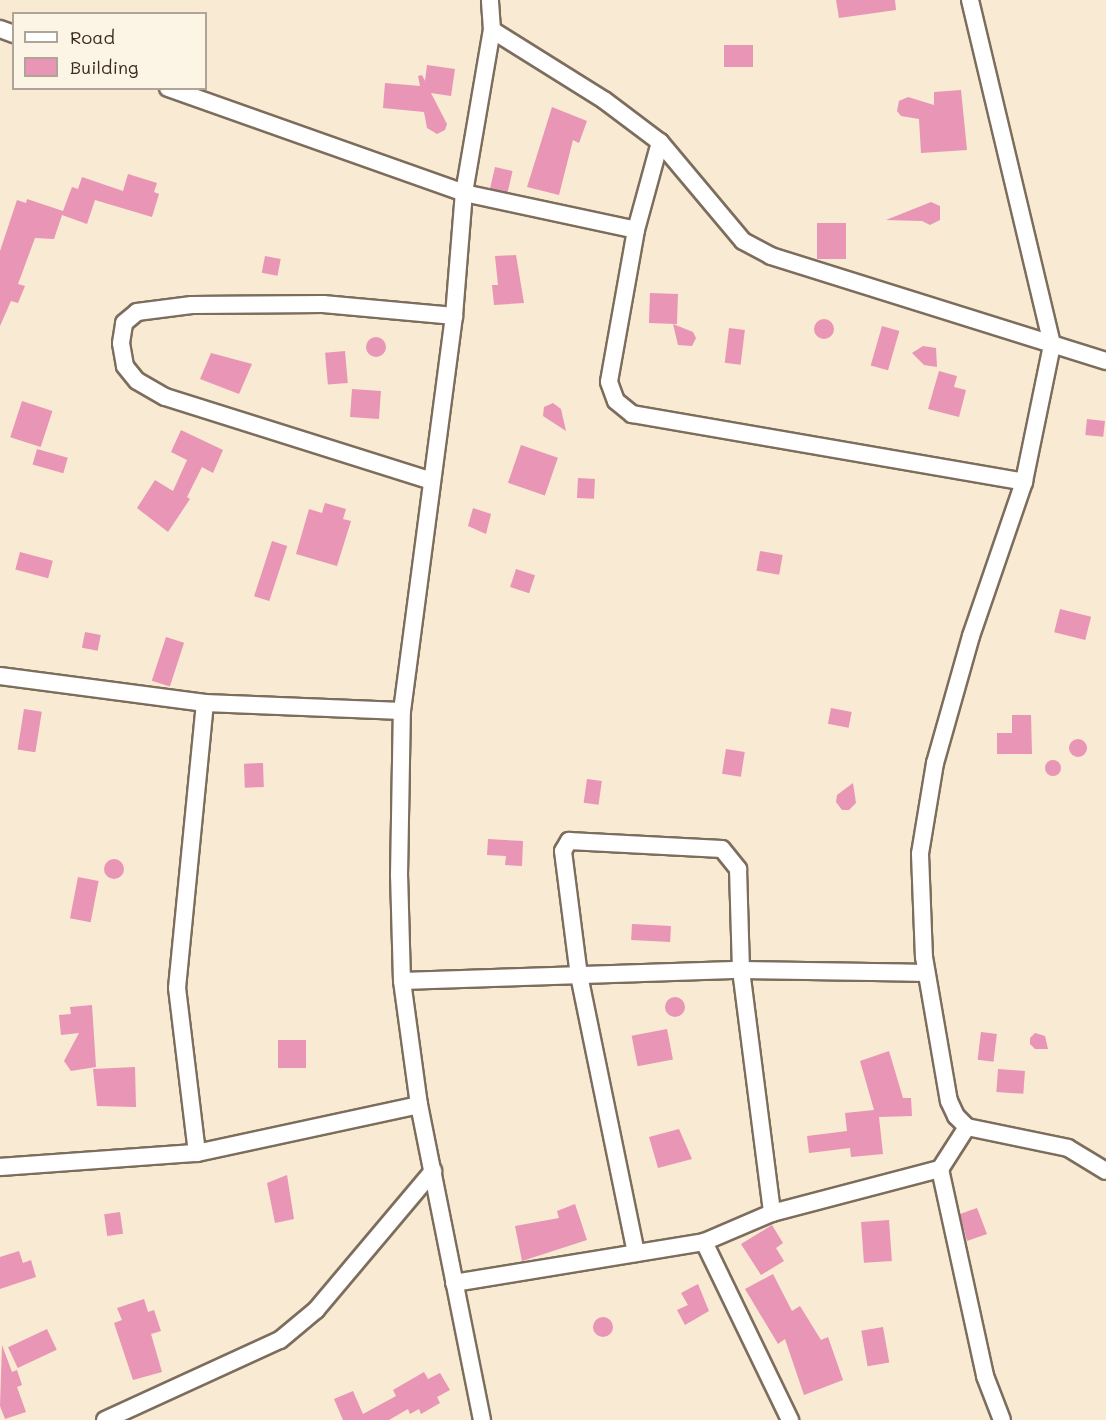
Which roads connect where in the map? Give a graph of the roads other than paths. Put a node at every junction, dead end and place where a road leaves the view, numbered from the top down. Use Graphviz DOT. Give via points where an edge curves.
graph roads {
  1 [pos="490,0"];
  2 [pos="970,0"];
  3 [pos="492,30"];
  4 [pos="174,90"];
  5 [pos="660,142"];
  6 [pos="464,193"];
  7 [pos="636,230"];
  8 [pos="454,316"];
  9 [pos="1052,345"];
  10 [pos="1106,360"];
  11 [pos="432,482"];
  12 [pos="1024,482"];
  13 [pos="0,676"];
  14 [pos="205,703"];
  15 [pos="402,711"];
  16 [pos="741,970"];
  17 [pos="926,973"];
  18 [pos="579,976"];
  19 [pos="402,981"];
  20 [pos="419,1105"];
  21 [pos="967,1127"];
  22 [pos="196,1153"];
  23 [pos="0,1167"];
  24 [pos="940,1169"];
  25 [pos="433,1171"];
  26 [pos="1106,1171"];
  27 [pos="772,1213"];
  28 [pos="704,1242"];
  29 [pos="636,1253"];
  30 [pos="454,1283"];
  31 [pos="105,1420"];
  32 [pos="482,1420"];
  33 [pos="790,1420"];
  34 [pos="1002,1420"];
  1 -- 3 [label="street"];
  2 -- 9 [label="street"];
  3 -- 5 [label="street" via="604,100"];
  3 -- 6 [label="street"];
  4 -- 6 [label="street"];
  5 -- 7 [label="street"];
  5 -- 9 [label="street" via="742,241 771,256"];
  6 -- 7 [label="street"];
  6 -- 8 [label="street"];
  7 -- 12 [label="street" via="609,382 616,401 632,414"];
  8 -- 11 [label="street"];
  8 -- 11 [label="street" via="323,304 192,305 137,312 124,323 121,343 125,366 137,381 165,397"];
  9 -- 10 [label="street"];
  9 -- 12 [label="street"];
  11 -- 15 [label="street"];
  12 -- 17 [label="street" via="971,636 936,763 920,854 920,915"];
  13 -- 14 [label="street"];
  14 -- 15 [label="street"];
  14 -- 22 [label="street" via="177,988"];
  15 -- 19 [label="street"];
  16 -- 17 [label="street"];
  16 -- 18 [label="street"];
  16 -- 18 [label="street" via="738,869 722,849 569,841 563,851"];
  16 -- 27 [label="street"];
  17 -- 21 [label="street" via="949,1101"];
  18 -- 19 [label="street"];
  18 -- 29 [label="street"];
  19 -- 20 [label="street"];
  20 -- 22 [label="street"];
  20 -- 25 [label="street"];
  21 -- 24 [label="street"];
  21 -- 26 [label="street" via="1068,1148"];
  22 -- 23 [label="street"];
  24 -- 27 [label="street"];
  24 -- 34 [label="street" via="985,1376"];
  25 -- 30 [label="street"];
  25 -- 31 [label="street" via="316,1310 280,1340"];
  27 -- 28 [label="street"];
  28 -- 29 [label="street"];
  28 -- 33 [label="street"];
  29 -- 30 [label="street"];
  30 -- 32 [label="street"];
}
